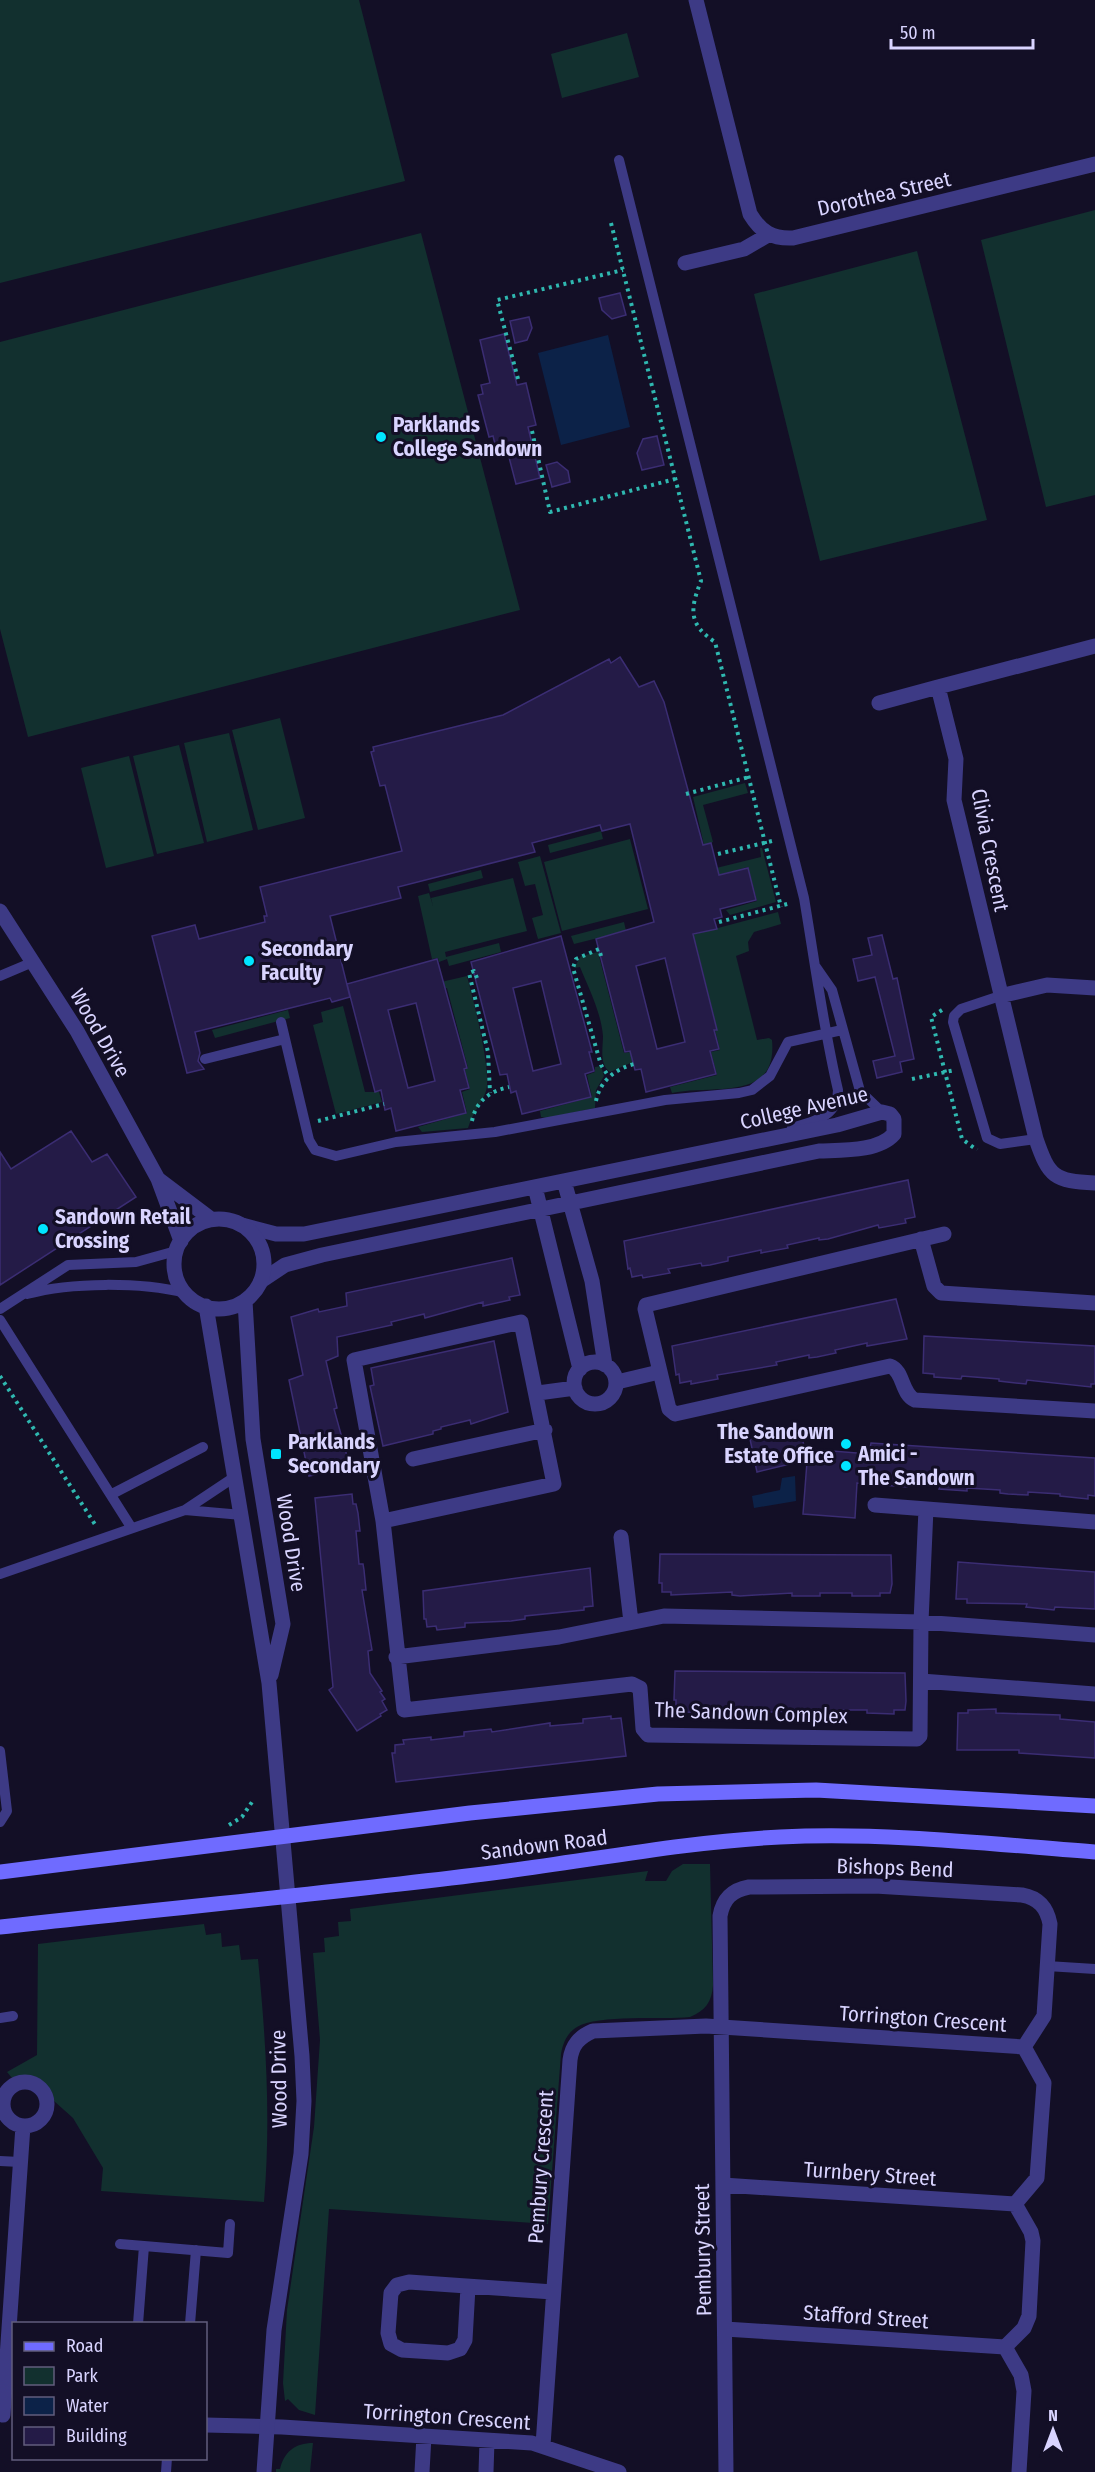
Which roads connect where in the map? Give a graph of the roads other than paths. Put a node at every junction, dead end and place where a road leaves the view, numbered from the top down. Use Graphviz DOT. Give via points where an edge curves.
graph roads {
  1 [pos="696,0"];
  2 [pos="619,160"];
  3 [pos="1095,164"];
  4 [pos="768,235"];
  5 [pos="685,263"];
  6 [pos="1095,646"];
  7 [pos="938,687"];
  8 [pos="879,703"];
  9 [pos="0,911"];
  10 [pos="33,962"];
  11 [pos="816,966"];
  12 [pos="0,975"];
  13 [pos="1095,988"];
  14 [pos="1000,996"];
  15 [pos="281,1022"];
  16 [pos="842,1030"];
  17 [pos="825,1033"];
  18 [pos="285,1039"];
  19 [pos="205,1059"];
  20 [pos="882,1112"];
  21 [pos="1036,1139"];
  22 [pos="759,1140"];
  23 [pos="158,1179"];
  24 [pos="564,1181"];
  25 [pos="1095,1183"];
  26 [pos="535,1187"];
  27 [pos="569,1203"];
  28 [pos="540,1210"];
  29 [pos="211,1220"];
  30 [pos="242,1225"];
  31 [pos="944,1234"];
  32 [pos="921,1239"];
  33 [pos="178,1246"];
  34 [pos="261,1281"];
  35 [pos="185,1293"];
  36 [pos="18,1297"];
  37 [pos="244,1301"];
  38 [pos="1095,1304"];
  39 [pos="206,1306"];
  40 [pos="0,1309"];
  41 [pos="0,1320"];
  42 [pos="605,1365"];
  43 [pos="580,1369"];
  44 [pos="659,1372"];
  45 [pos="616,1382"];
  46 [pos="575,1388"];
  47 [pos="537,1393"];
  48 [pos="1095,1411"];
  49 [pos="546,1430"];
  50 [pos="203,1447"];
  51 [pos="413,1459"];
  52 [pos="236,1476"];
  53 [pos="112,1494"];
  54 [pos="874,1505"];
  55 [pos="926,1509"];
  56 [pos="185,1510"];
  57 [pos="242,1515"];
  58 [pos="383,1521"];
  59 [pos="1095,1522"];
  60 [pos="131,1527"];
  61 [pos="621,1537"];
  62 [pos="0,1574"];
  63 [pos="921,1622"];
  64 [pos="631,1623"];
  65 [pos="1095,1635"];
  66 [pos="396,1657"];
  67 [pos="921,1681"];
  68 [pos="269,1683"];
  69 [pos="1095,1694"];
  70 [pos="0,1751"];
  71 [pos="1095,1806"];
  72 [pos="0,1822"];
  73 [pos="284,1836"];
  74 [pos="1095,1852"];
  75 [pos="0,1872"];
  76 [pos="288,1898"];
  77 [pos="0,1927"];
  78 [pos="1047,1966"];
  79 [pos="1095,1969"];
  80 [pos="13,2016"];
  81 [pos="0,2018"];
  82 [pos="721,2027"];
  83 [pos="1024,2047"];
  84 [pos="23,2126"];
  85 [pos="0,2161"];
  86 [pos="20,2162"];
  87 [pos="723,2185"];
  88 [pos="1015,2204"];
  89 [pos="230,2224"];
  90 [pos="7,2238"];
  91 [pos="120,2244"];
  92 [pos="144,2246"];
  93 [pos="196,2250"];
  94 [pos="468,2287"];
  95 [pos="553,2292"];
  96 [pos="138,2322"];
  97 [pos="190,2322"];
  98 [pos="725,2329"];
  99 [pos="1005,2347"];
  100 [pos="5,2414"];
  101 [pos="207,2425"];
  102 [pos="268,2427"];
  103 [pos="423,2436"];
  104 [pos="487,2441"];
  105 [pos="543,2445"];
  106 [pos="264,2472"];
  107 [pos="422,2472"];
  108 [pos="486,2472"];
  109 [pos="619,2472"];
  110 [pos="726,2472"];
  111 [pos="1019,2472"];
  1 -- 4 [label="street" via="750,214"];
  2 -- 11 [label="lane" via="804,898"];
  3 -- 4 [label="street, Dorothea Street" via="793,238"];
  4 -- 5 [label="street" via="744,249"];
  6 -- 7 [label="street"];
  7 -- 8 [label="street"];
  7 -- 14 [label="street, Clivia Crescent" via="956,759 954,800"];
  9 -- 10 [label="street, Wood Drive"];
  10 -- 12 [label="lane"];
  10 -- 23 [label="street, Wood Drive" via="77,1031"];
  11 -- 16 [label="lane" via="832,990"];
  11 -- 17 [label="lane"];
  13 -- 14 [label="street" via="1047,985"];
  14 -- 21 [label="street, Clivia Crescent"];
  14 -- 21 [label="lane" via="961,1009 953,1022 987,1138 1000,1144"];
  15 -- 18 [label="lane"];
  16 -- 17 [label="lane"];
  16 -- 20 [label="lane" via="860,1090"];
  17 -- 18 [label="lane" via="788,1042 770,1076 752,1090 688,1097 495,1132 396,1142 329,1156 311,1145"];
  17 -- 22 [label="lane" via="838,1090 837,1105 824,1117"];
  18 -- 19 [label="lane"];
  20 -- 22 [label="street, College Avenue"];
  20 -- 27 [label="street, College Avenue" via="890,1114 895,1128 889,1140 879,1144 819,1151"];
  21 -- 25 [label="street, Clivia Crescent" via="1045,1166 1053,1174 1064,1180"];
  22 -- 24 [label="street, College Avenue"];
  23 -- 29 [label="street, Wood Drive"];
  23 -- 33 [label="street, Wood Drive"];
  24 -- 26 [label="street, College Avenue"];
  24 -- 27 [label="street"];
  26 -- 28 [label="street"];
  26 -- 30 [label="street, College Avenue" via="304,1234 276,1234"];
  27 -- 28 [label="street, College Avenue"];
  27 -- 42 [label="street" via="592,1281"];
  28 -- 34 [label="street, College Avenue" via="298,1260"];
  28 -- 43 [label="street"];
  29 -- 30 [label="street"];
  29 -- 33 [label="street" via="195,1226"];
  30 -- 34 [label="street" via="262,1249"];
  31 -- 32 [label="street"];
  32 -- 38 [label="street" via="934,1286 941,1293"];
  32 -- 44 [label="street" via="650,1302 645,1309"];
  33 -- 35 [label="street" via="176,1276"];
  33 -- 36 [label="lane" via="136,1262 68,1264"];
  34 -- 37 [label="street"];
  35 -- 36 [label="lane" via="139,1285 44,1289"];
  35 -- 39 [label="street"];
  36 -- 40 [label="lane"];
  37 -- 39 [label="street" via="223,1308"];
  37 -- 68 [label="street, Wood Drive" via="253,1439 283,1624"];
  39 -- 52 [label="street, Wood Drive"];
  41 -- 53 [label="lane"];
  42 -- 43 [label="street" via="591,1363"];
  42 -- 45 [label="street"];
  43 -- 46 [label="street"];
  44 -- 45 [label="street"];
  44 -- 48 [label="street" via="669,1409 675,1413 890,1366 896,1369 908,1396 915,1401"];
  45 -- 46 [label="street" via="613,1396 601,1404 582,1400"];
  46 -- 47 [label="street"];
  47 -- 49 [label="street, The Sandown Complex"];
  47 -- 58 [label="street, The Sandown Complex" via="521,1322 355,1359"];
  49 -- 51 [label="street"];
  49 -- 58 [label="street, The Sandown Complex" via="555,1482 552,1485"];
  50 -- 53 [label="lane"];
  52 -- 56 [label="lane"];
  52 -- 57 [label="street, Wood Drive"];
  53 -- 60 [label="lane"];
  54 -- 55 [label="street"];
  55 -- 59 [label="street"];
  55 -- 63 [label="street, The Sandown Complex"];
  56 -- 57 [label="lane"];
  56 -- 60 [label="lane"];
  57 -- 68 [label="street, Wood Drive"];
  58 -- 66 [label="street, The Sandown Complex"];
  60 -- 62 [label="lane"];
  61 -- 64 [label="street"];
  63 -- 64 [label="street" via="664,1616"];
  63 -- 65 [label="street"];
  63 -- 67 [label="street, The Sandown Complex"];
  64 -- 66 [label="street" via="559,1637"];
  66 -- 67 [label="street, The Sandown Complex" via="402,1706 407,1711 632,1684 640,1688 643,1729 648,1735 917,1739"];
  67 -- 69 [label="street"];
  68 -- 73 [label="street, Wood Drive"];
  70 -- 72 [label="lane" via="7,1810"];
  71 -- 73 [label="main road, Sandown Road" via="816,1790 727,1791 581,1800"];
  73 -- 75 [label="main road, Sandown Road"];
  73 -- 76 [label="street, Wood Drive"];
  74 -- 76 [label="main road, Sandown Road" via="870,1837 783,1837 715,1842"];
  76 -- 77 [label="main road, Sandown Road"];
  76 -- 102 [label="street, Wood Drive" via="302,2056 303,2119 274,2330"];
  78 -- 79 [label="lane"];
  78 -- 82 [label="street, Bishops Bend" via="1049,1916 1041,1903 1029,1896 875,1886 749,1887 729,1896 721,1909"];
  78 -- 83 [label="street, Bishops Bend" via="1044,2016"];
  80 -- 81 [label="lane"];
  82 -- 83 [label="street, Torrington Crescent"];
  82 -- 87 [label="street, Pembury Street"];
  82 -- 95 [label="street, Pembury Crescent" via="593,2031 573,2046"];
  83 -- 88 [label="street, Torrington Crescent" via="1044,2083 1037,2178"];
  84 -- 86 [label="street"];
  85 -- 86 [label="lane"];
  86 -- 90 [label="street"];
  87 -- 88 [label="street, Turnbery Street"];
  87 -- 98 [label="street, Pembury Street"];
  88 -- 99 [label="street" via="1033,2241 1029,2316 1024,2328"];
  89 -- 93 [label="lane" via="228,2253"];
  90 -- 100 [label="street"];
  91 -- 92 [label="lane"];
  92 -- 93 [label="lane"];
  92 -- 96 [label="lane"];
  93 -- 97 [label="lane"];
  94 -- 94 [label="street" via="409,2282 397,2285 391,2297 391,2344 402,2350 448,2353 460,2349 465,2340"];
  94 -- 95 [label="street"];
  95 -- 105 [label="street, Pembury Crescent"];
  98 -- 99 [label="street, Stafford Street"];
  98 -- 110 [label="street, Pembury Street"];
  99 -- 111 [label="street" via="1023,2382"];
  101 -- 102 [label="street, Torrington Crescent"];
  102 -- 103 [label="street, Torrington Crescent"];
  102 -- 106 [label="street, Wood Drive"];
  103 -- 104 [label="street, Torrington Crescent"];
  103 -- 107 [label="street"];
  104 -- 105 [label="street, Torrington Crescent"];
  104 -- 108 [label="street"];
  105 -- 109 [label="street, Torrington Crescent"];
}
